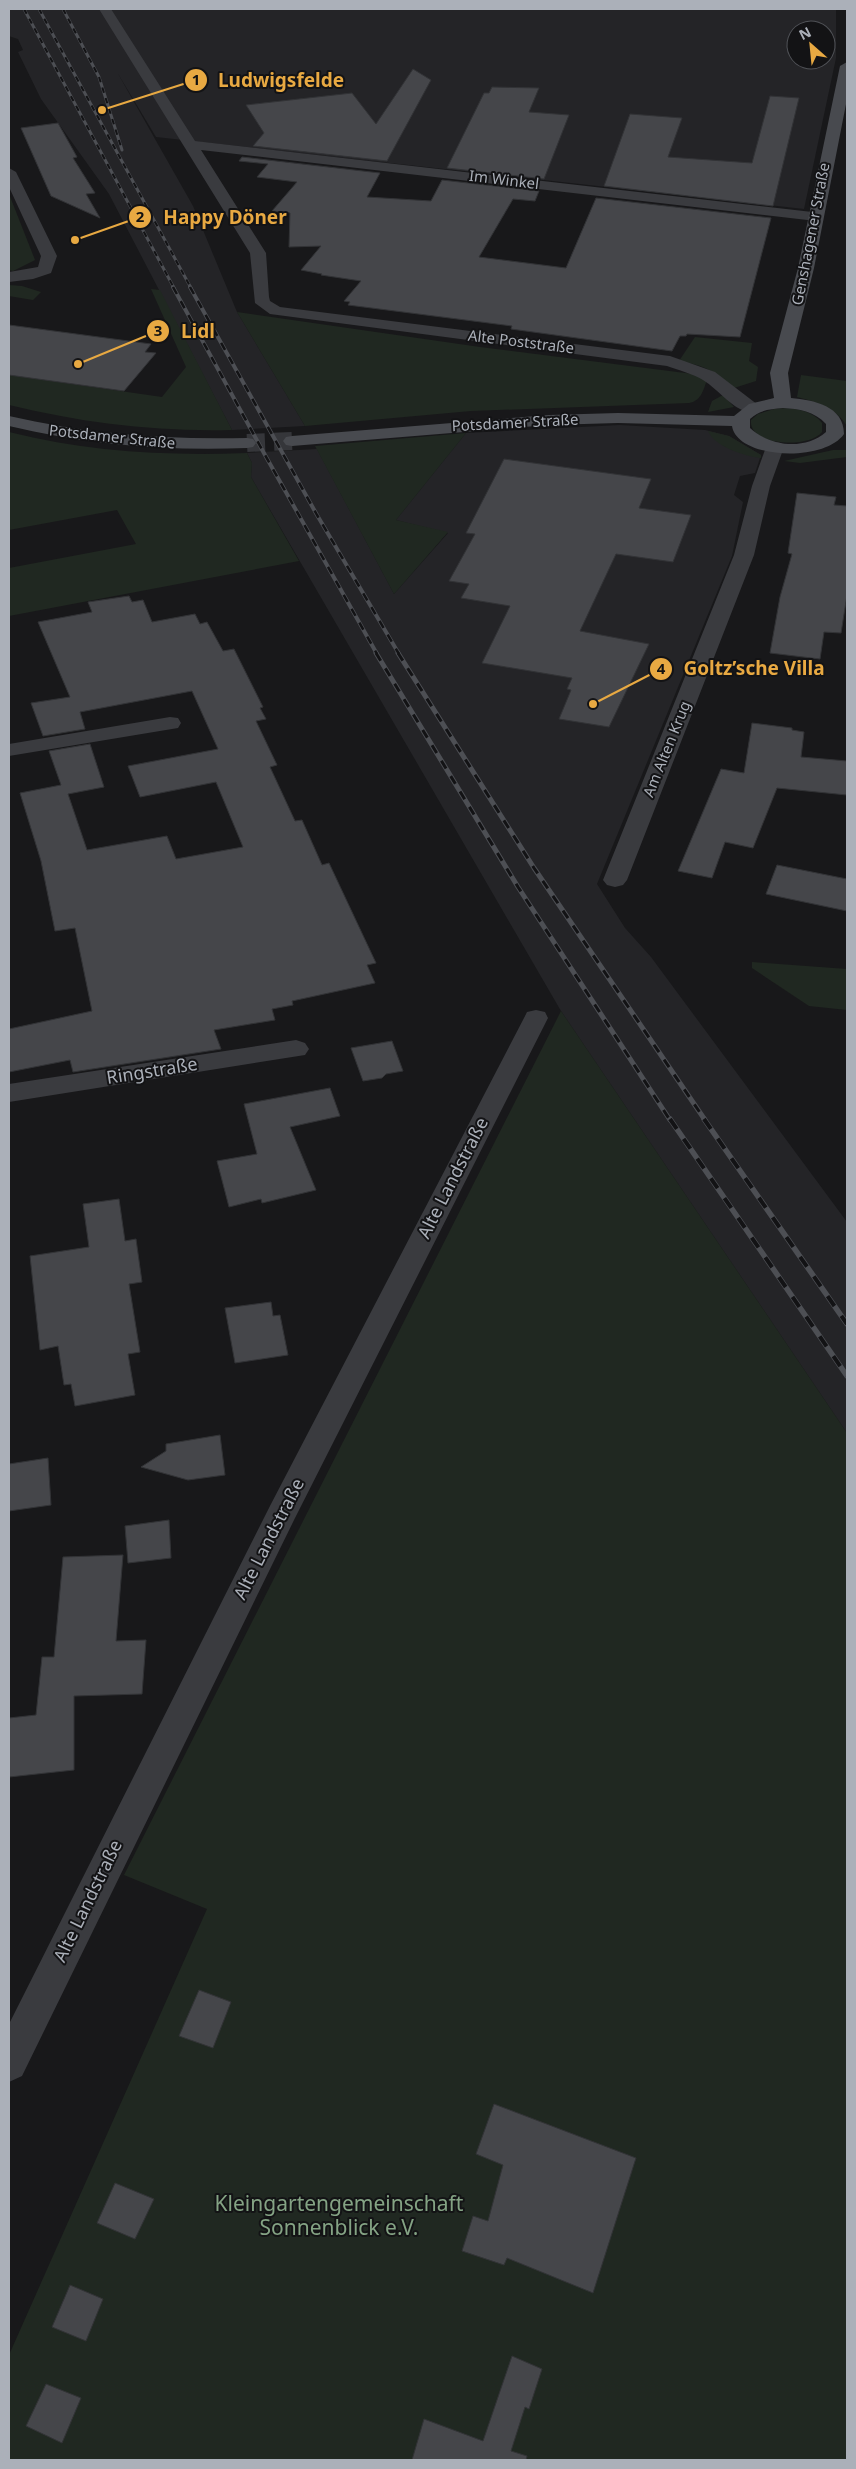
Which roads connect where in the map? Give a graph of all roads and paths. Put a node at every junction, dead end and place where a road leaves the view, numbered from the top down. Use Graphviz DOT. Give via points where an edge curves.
graph roads {
  1 [pos="105,9"];
  2 [pos="847,66"];
  3 [pos="192,144"];
  4 [pos="9,172"];
  5 [pos="816,216"];
  6 [pos="9,277"];
  7 [pos="784,403"];
  8 [pos="753,408"];
  9 [pos="9,421"];
  10 [pos="740,421"];
  11 [pos="840,439"];
  12 [pos="292,441"];
  13 [pos="247,444"];
  14 [pos="775,447"];
  15 [pos="170,723"];
  16 [pos="9,750"];
  17 [pos="615,880"];
  18 [pos="536,1018"];
  19 [pos="296,1049"];
  20 [pos="9,1094"];
  21 [pos="9,2063"];
  1 -- 3 [label="street"];
  2 -- 5 [label="main road, Genshagener Straße"];
  3 -- 5 [label="street, Im Winkel"];
  3 -- 8 [label="street, Alte Poststraße" via="258,253 262,266 262,303 276,311 670,362 710,376"];
  4 -- 6 [label="street" via="50,256 45,270"];
  5 -- 7 [label="main road, Genshagener Straße" via="791,333 778,373"];
  7 -- 8 [label="main road"];
  7 -- 11 [label="main road" via="813,408 829,416"];
  8 -- 10 [label="main road"];
  9 -- 13 [label="main road, Potsdamer Straße" via="83,437 134,442"];
  10 -- 12 [label="main road, Potsdamer Straße" via="549,420"];
  10 -- 14 [label="main road" via="748,436"];
  11 -- 14 [label="main road" via="809,447"];
  14 -- 17 [label="street, Am Alten Krug" via="761,486 744,555"];
  15 -- 16 [label="street"];
  18 -- 21 [label="street, Alte Landstraße" via="282,1513"];
  19 -- 20 [label="street, Ringstraße"];
}
